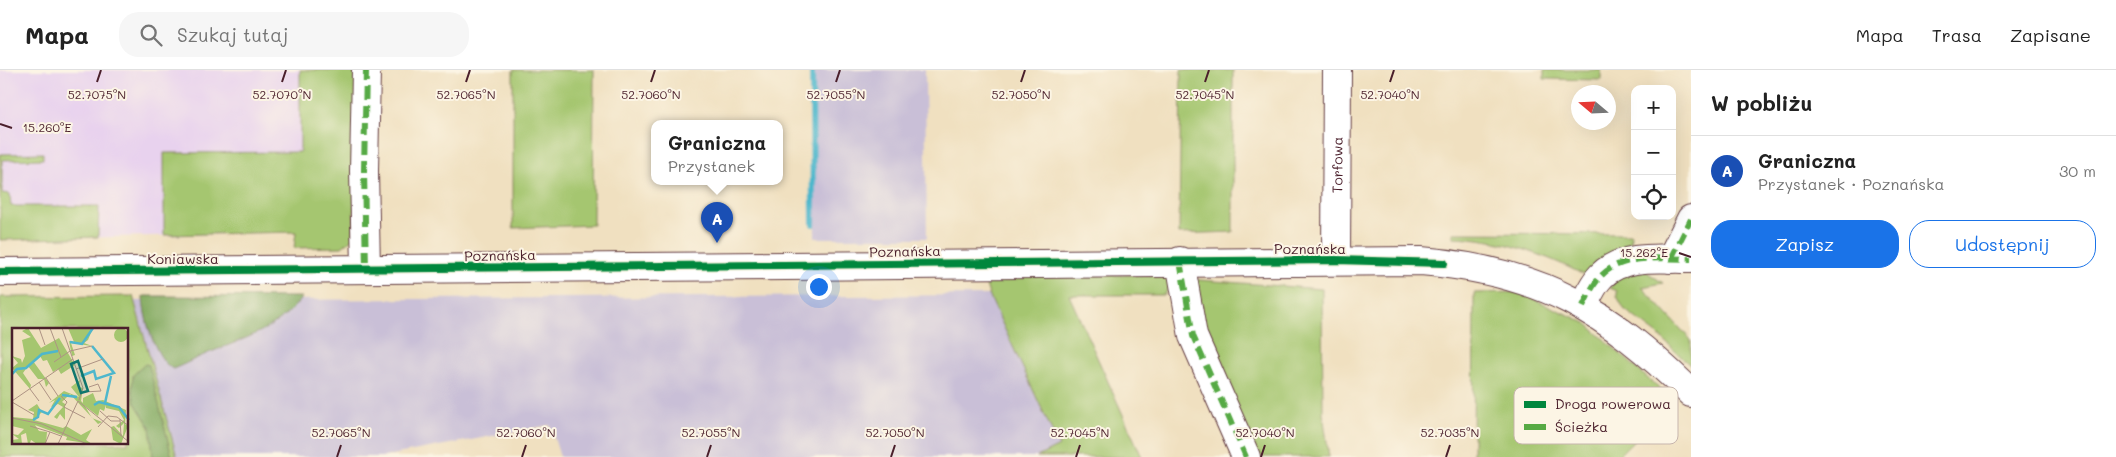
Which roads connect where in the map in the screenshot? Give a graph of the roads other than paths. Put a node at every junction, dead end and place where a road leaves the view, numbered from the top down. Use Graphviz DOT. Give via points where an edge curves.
graph roads {
  1 [pos="366,70"];
  2 [pos="1337,70"];
  3 [pos="1691,219"];
  4 [pos="1681,259"];
  5 [pos="1336,260"];
  6 [pos="1180,261"];
  7 [pos="366,269"];
  8 [pos="0,272"];
  9 [pos="1583,306"];
  10 [pos="1691,393"];
  11 [pos="1246,457"];
  1 -- 7 [label="main road"];
  2 -- 5 [label="main road, Torfowa"];
  3 -- 4 [label="main road"];
  4 -- 9 [label="main road" via="1634,260 1610,268 1595,284"];
  5 -- 6 [label="main road, Poznańska"];
  5 -- 9 [label="main road, Poznańska" via="1421,261 1477,268 1531,282"];
  6 -- 7 [label="main road, Poznańska"];
  6 -- 11 [label="main road" via="1192,336"];
  7 -- 8 [label="main road, Koniawska"];
  9 -- 10 [label="main road, Poznańska" via="1631,338"];
}
